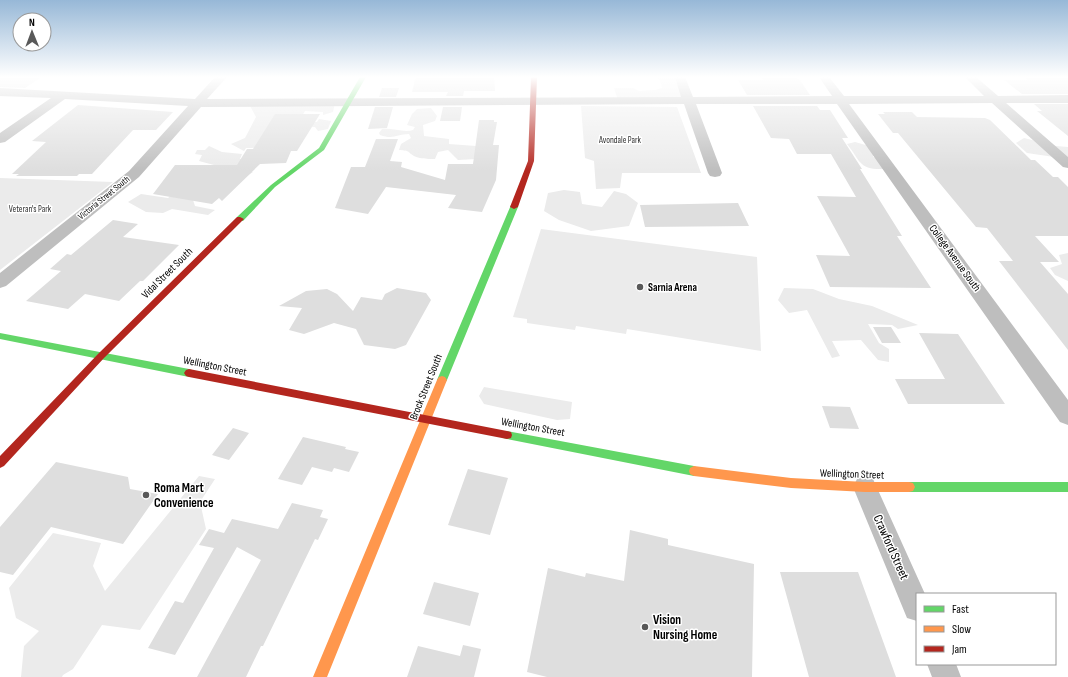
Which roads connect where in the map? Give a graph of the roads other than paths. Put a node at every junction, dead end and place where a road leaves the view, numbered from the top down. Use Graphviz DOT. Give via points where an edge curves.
graph roads {
  1 [pos="44,109"];
  2 [pos="193,109"];
  3 [pos="345,109"];
  4 [pos="534,109"];
  5 [pos="692,109"];
  6 [pos="848,109"];
  7 [pos="1006,109"];
  8 [pos="0,139"];
  9 [pos="1068,164"];
  10 [pos="715,173"];
  11 [pos="0,282"];
  12 [pos="0,336"];
  13 [pos="100,356"];
  14 [pos="1068,416"];
  15 [pos="426,420"];
  16 [pos="0,463"];
  17 [pos="865,487"];
  18 [pos="1068,487"];
  19 [pos="916,606"];
  20 [pos="942,665"];
  21 [pos="320,677"];
  22 [pos="947,677"];
  1 -- 8 [label="street"];
  2 -- 11 [label="street, Victoria Street South" via="134,174"];
  3 -- 13 [label="main road, Vidal Street South" via="322,149 273,186"];
  4 -- 15 [label="main road, Brock Street South" via="531,161 526,177"];
  5 -- 10 [label="street"];
  6 -- 14 [label="street, College Avenue South"];
  7 -- 9 [label="street"];
  12 -- 13 [label="main road, Wellington Street"];
  13 -- 15 [label="main road, Wellington Street"];
  13 -- 16 [label="main road, Vidal Street South"];
  15 -- 17 [label="main road, Wellington Street" via="699,472 791,483"];
  15 -- 21 [label="main road, Brock Street South"];
  17 -- 18 [label="main road, Wellington Street"];
  17 -- 19 [label="street, Crawford Street"];
  20 -- 22 [label="street"];
}
